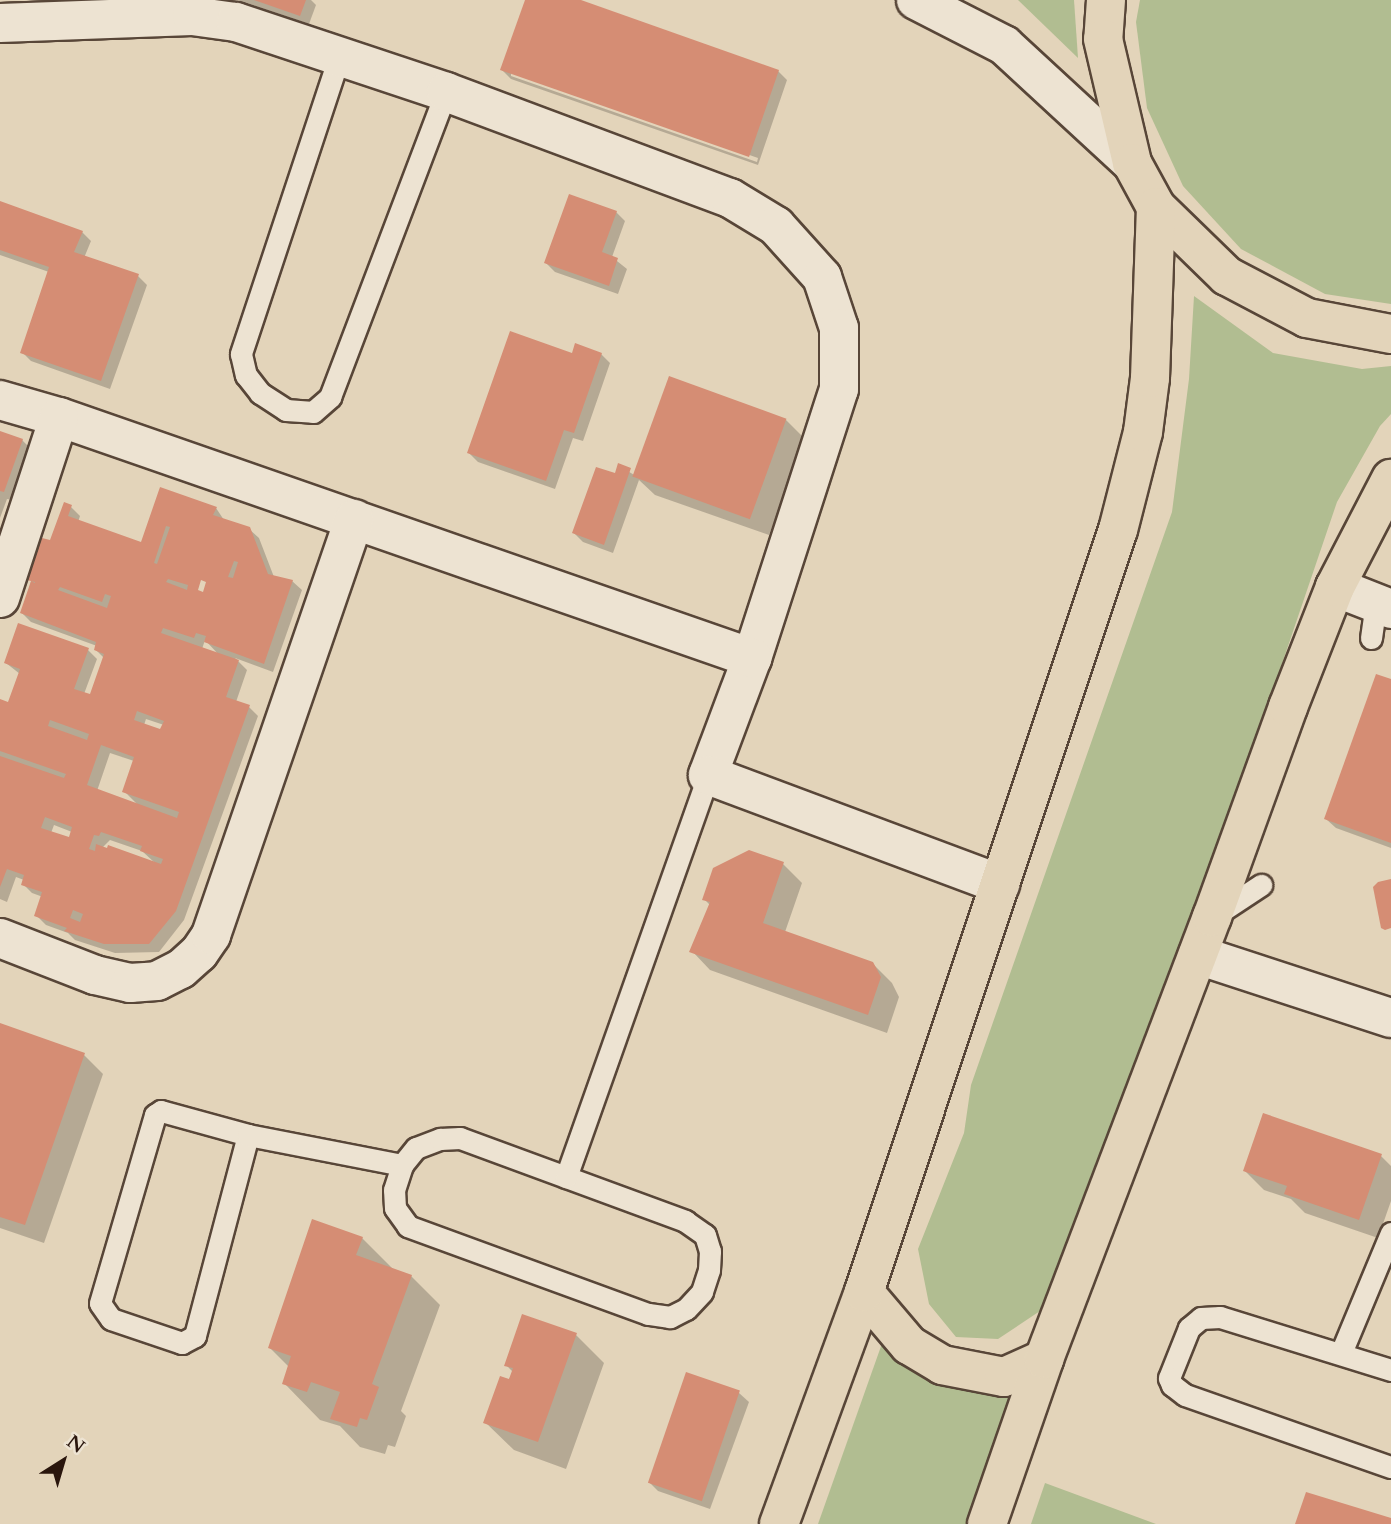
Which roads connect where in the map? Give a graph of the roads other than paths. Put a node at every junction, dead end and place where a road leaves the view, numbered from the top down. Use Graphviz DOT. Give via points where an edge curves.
graph roads {
  1 [pos="916,0"];
  2 [pos="1106,0"];
  3 [pos="0,23"];
  4 [pos="340,54"];
  5 [pos="446,92"];
  6 [pos="1132,163"];
  7 [pos="1156,207"];
  8 [pos="1391,334"];
  9 [pos="0,400"];
  10 [pos="59,417"];
  11 [pos="1391,479"];
  12 [pos="354,519"];
  13 [pos="1335,587"];
  14 [pos="0,598"];
  15 [pos="1379,617"];
  16 [pos="752,658"];
  17 [pos="708,775"];
  18 [pos="1000,884"];
  19 [pos="1261,885"];
  20 [pos="1212,917"];
  21 [pos="0,938"];
  22 [pos="1198,954"];
  23 [pos="1391,1018"];
  24 [pos="247,1135"];
  25 [pos="402,1165"];
  26 [pos="566,1177"];
  27 [pos="1391,1233"];
  28 [pos="864,1292"];
  29 [pos="1342,1353"];
  30 [pos="1044,1359"];
  31 [pos="1391,1370"];
  32 [pos="1391,1467"];
  33 [pos="779,1524"];
  34 [pos="987,1524"];
  1 -- 6 [label="street" via="1003,45"];
  2 -- 6 [label="main road" via="1103,39"];
  3 -- 4 [label="street" via="192,16 236,22"];
  4 -- 5 [label="street"];
  4 -- 5 [label="lane" via="241,354 246,374 260,393 286,410 313,412 330,397"];
  5 -- 16 [label="street" via="730,198 776,226 822,277 839,327 839,389"];
  6 -- 7 [label="main road"];
  7 -- 8 [label="main road" via="1227,276 1307,318"];
  7 -- 18 [label="main road" via="1150,378 1143,432 1118,530"];
  9 -- 10 [label="street"];
  10 -- 12 [label="street"];
  10 -- 14 [label="street"];
  11 -- 13 [label="main road"];
  12 -- 16 [label="street"];
  12 -- 21 [label="street" via="211,935 199,953 157,981 130,983 95,975"];
  13 -- 15 [label="street"];
  13 -- 20 [label="main road"];
  16 -- 17 [label="street"];
  17 -- 18 [label="street"];
  17 -- 26 [label="lane"];
  18 -- 28 [label="main road"];
  19 -- 20 [label="lane"];
  20 -- 22 [label="main road"];
  22 -- 23 [label="street"];
  22 -- 30 [label="main road"];
  24 -- 24 [label="lane" via="161,1111 155,1115 100,1303 107,1316 182,1343 195,1336"];
  24 -- 25 [label="lane"];
  25 -- 26 [label="lane" via="416,1148 460,1138"];
  25 -- 26 [label="lane" via="394,1190 395,1208 408,1226 648,1314 670,1317 686,1309 702,1292 709,1270 705,1235 685,1221"];
  27 -- 29 [label="lane"];
  28 -- 30 [label="main road" via="909,1345 942,1365 1004,1377"];
  28 -- 33 [label="main road"];
  29 -- 31 [label="lane"];
  29 -- 32 [label="lane" via="1220,1317 1201,1318 1189,1328 1169,1378 1185,1395"];
  30 -- 34 [label="main road"];
}
